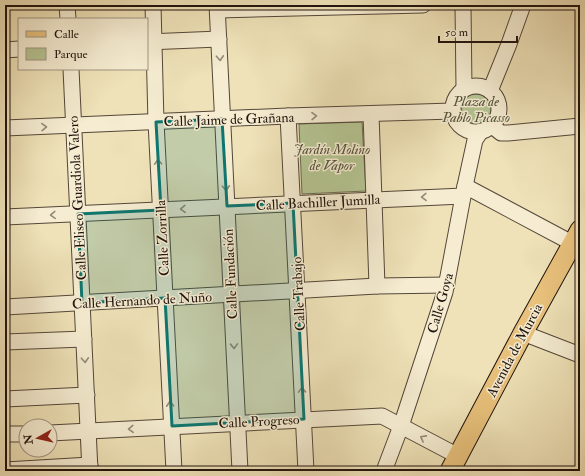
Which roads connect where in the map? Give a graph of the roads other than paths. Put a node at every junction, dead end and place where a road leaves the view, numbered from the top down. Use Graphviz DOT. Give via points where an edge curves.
graph roads {
  1 [pos="68,5"];
  2 [pos="153,5"];
  3 [pos="423,5"];
  4 [pos="463,5"];
  5 [pos="524,5"];
  6 [pos="217,8"];
  7 [pos="68,18"];
  8 [pos="219,39"];
  9 [pos="151,42"];
  10 [pos="18,49"];
  11 [pos="5,50"];
  12 [pos="71,70"];
  13 [pos="464,89"];
  14 [pos="490,91"];
  15 [pos="453,112"];
  16 [pos="371,114"];
  17 [pos="288,116"];
  18 [pos="222,119"];
  19 [pos="156,122"];
  20 [pos="74,126"];
  21 [pos="580,126"];
  22 [pos="5,128"];
  23 [pos="486,128"];
  24 [pos="464,191"];
  25 [pos="375,199"];
  26 [pos="293,203"];
  27 [pos="227,206"];
  28 [pos="161,210"];
  29 [pos="78,214"];
  30 [pos="5,217"];
  31 [pos="576,236"];
  32 [pos="447,285"];
  33 [pos="377,286"];
  34 [pos="298,291"];
  35 [pos="231,295"];
  36 [pos="165,298"];
  37 [pos="82,303"];
  38 [pos="5,307"];
  39 [pos="523,333"];
  40 [pos="84,339"];
  41 [pos="5,342"];
  42 [pos="580,355"];
  43 [pos="87,395"];
  44 [pos="5,399"];
  45 [pos="304,419"];
  46 [pos="237,422"];
  47 [pos="172,426"];
  48 [pos="401,426"];
  49 [pos="89,431"];
  50 [pos="58,433"];
  51 [pos="5,434"];
  52 [pos="18,434"];
  53 [pos="454,463"];
  54 [pos="90,468"];
  55 [pos="5,470"];
  56 [pos="174,471"];
  57 [pos="240,471"];
  58 [pos="306,471"];
  59 [pos="384,471"];
  1 -- 7 [label="street"];
  2 -- 9 [label="street, Calle Zorrilla"];
  3 -- 6 [label="street"];
  4 -- 13 [label="street"];
  5 -- 14 [label="street"];
  6 -- 8 [label="street, Calle Fundación"];
  8 -- 9 [label="street"];
  8 -- 18 [label="street, Calle Fundación, one-way"];
  9 -- 19 [label="street, Calle Zorrilla"];
  10 -- 11 [label="street"];
  12 -- 20 [label="street, Calle Eliseo Guardiola Valero"];
  13 -- 14 [label="street" via="480,86"];
  13 -- 15 [label="street" via="453,104"];
  14 -- 23 [label="street" via="496,99 498,113"];
  15 -- 16 [label="street, Calle Jaime de Grañana"];
  15 -- 23 [label="street" via="463,128"];
  17 -- 16 [label="street, Calle Jaime de Grañana, one-way"];
  16 -- 25 [label="street"];
  17 -- 18 [label="street, Calle Jaime de Grañana"];
  17 -- 26 [label="street, Calle Trabajo"];
  18 -- 19 [label="street, Calle Jaime de Grañana"];
  18 -- 27 [label="street, Calle Fundación, one-way"];
  19 -- 20 [label="street, Calle Jaime de Grañana"];
  28 -- 19 [label="street, Calle Zorrilla, one-way"];
  22 -- 20 [label="street, Calle Jaime de Grañana, one-way"];
  20 -- 29 [label="street, Calle Eliseo Guardiola Valero"];
  21 -- 23 [label="street" via="508,134"];
  23 -- 24 [label="street, Calle Goya" via="475,140"];
  24 -- 25 [label="street, Calle Bachiller Jumilla, one-way"];
  24 -- 31 [label="street"];
  24 -- 32 [label="street, Calle Goya"];
  25 -- 26 [label="street, Calle Bachiller Jumilla"];
  25 -- 33 [label="street"];
  26 -- 27 [label="street, Calle Bachiller Jumilla"];
  26 -- 34 [label="street, Calle Trabajo"];
  27 -- 28 [label="street, Calle Bachiller Jumilla, one-way"];
  27 -- 35 [label="street, Calle Fundación"];
  28 -- 29 [label="street, Calle Bachiller Jumilla"];
  28 -- 36 [label="street, Calle Zorrilla"];
  29 -- 30 [label="street, Calle Bachiller Jumilla, one-way"];
  29 -- 37 [label="street, Calle Eliseo Guardiola Valero"];
  31 -- 39 [label="main road, Avenida de Murcia"];
  32 -- 33 [label="street, Calle Hernando de Nuño"];
  32 -- 48 [label="street, Calle Goya"];
  33 -- 34 [label="street, Calle Hernando de Nuño"];
  34 -- 35 [label="street, Calle Hernando de Nuño"];
  45 -- 34 [label="street, Calle Trabajo, one-way"];
  35 -- 36 [label="street, Calle Hernando de Nuño"];
  35 -- 46 [label="street, Calle Fundación, one-way"];
  36 -- 37 [label="street, Calle Hernando de Nuño"];
  47 -- 36 [label="street, Calle Zorrilla, one-way"];
  37 -- 38 [label="street, Calle Hernando de Nuño"];
  37 -- 40 [label="street, Calle Eliseo Guardiola Valero"];
  39 -- 42 [label="street"];
  39 -- 53 [label="main road, Avenida de Murcia"];
  40 -- 41 [label="street"];
  40 -- 43 [label="street, Calle Eliseo Guardiola Valero, one-way"];
  43 -- 44 [label="street"];
  43 -- 49 [label="street, Calle Eliseo Guardiola Valero"];
  45 -- 46 [label="street, Calle Progreso"];
  45 -- 48 [label="street, Calle Progreso" via="382,416"];
  45 -- 58 [label="street, Calle Trabajo"];
  46 -- 47 [label="street, Calle Progreso"];
  46 -- 57 [label="street, Calle Fundación"];
  47 -- 49 [label="street, Calle Progreso, one-way"];
  47 -- 56 [label="street, Calle Zorrilla"];
  53 -- 48 [label="street, Calle Progreso, one-way"];
  48 -- 59 [label="street, Calle Goya"];
  49 -- 50 [label="street, Calle Progreso"];
  49 -- 54 [label="street, Calle Eliseo Guardiola Valero"];
  51 -- 52 [label="street"];
  54 -- 55 [label="street"];
}
